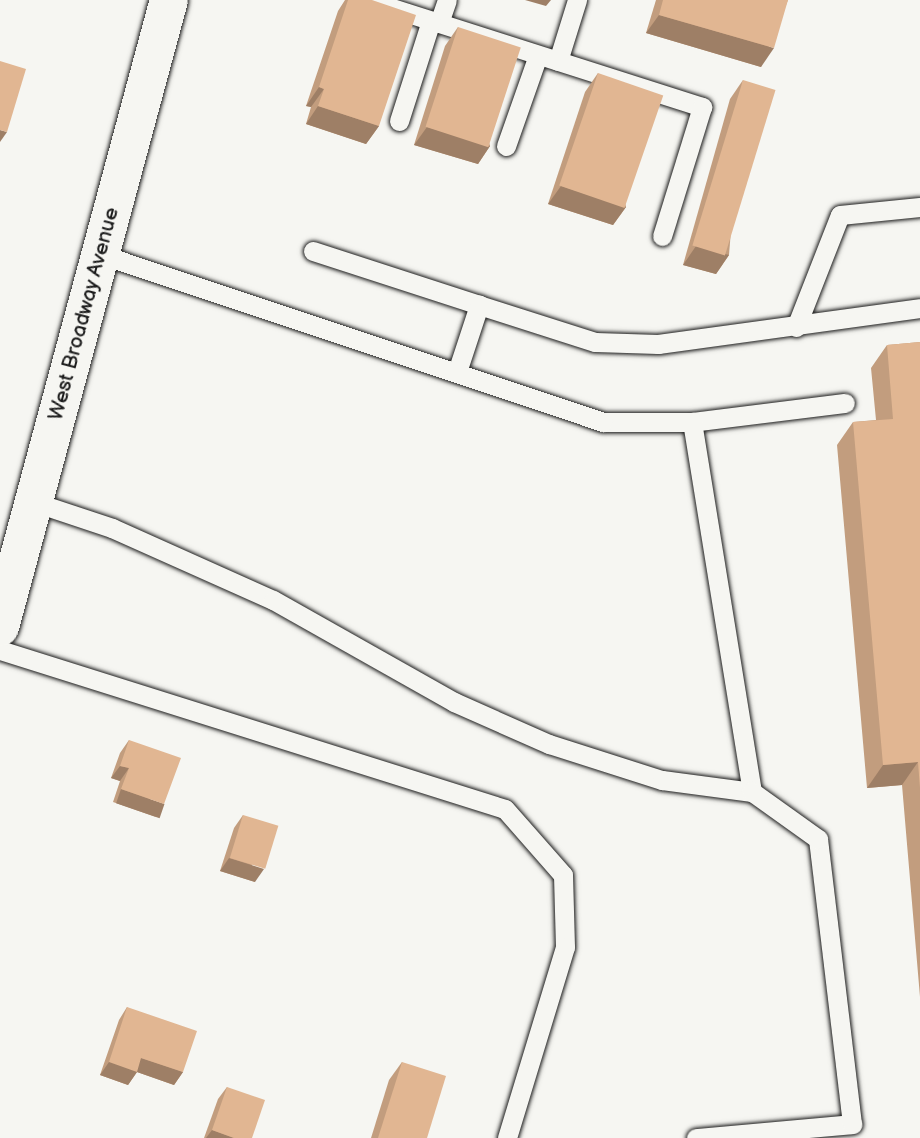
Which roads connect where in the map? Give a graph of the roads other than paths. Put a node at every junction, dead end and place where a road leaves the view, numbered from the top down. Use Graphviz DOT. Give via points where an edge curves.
graph roads {
  1 [pos="169,0"];
  2 [pos="367,0"];
  3 [pos="447,0"];
  4 [pos="577,0"];
  5 [pos="435,22"];
  6 [pos="538,55"];
  7 [pos="558,61"];
  8 [pos="399,121"];
  9 [pos="506,146"];
  10 [pos="920,207"];
  11 [pos="663,236"];
  12 [pos="313,251"];
  13 [pos="100,254"];
  14 [pos="479,305"];
  15 [pos="920,308"];
  16 [pos="796,327"];
  17 [pos="457,372"];
  18 [pos="845,402"];
  19 [pos="692,422"];
  20 [pos="34,502"];
  21 [pos="0,627"];
  22 [pos="0,650"];
  23 [pos="751,791"];
  24 [pos="853,1131"];
  25 [pos="506,1138"];
  26 [pos="696,1138"];
  1 -- 13 [label="street, West Broadway Avenue"];
  2 -- 5 [label="lane"];
  3 -- 5 [label="lane"];
  4 -- 7 [label="lane"];
  5 -- 6 [label="lane"];
  5 -- 8 [label="lane"];
  6 -- 7 [label="lane"];
  6 -- 9 [label="lane"];
  7 -- 11 [label="lane" via="702,107"];
  10 -- 16 [label="lane" via="840,215"];
  12 -- 14 [label="lane"];
  13 -- 17 [label="lane"];
  13 -- 20 [label="street, West Broadway Avenue"];
  14 -- 16 [label="lane" via="595,342 658,344"];
  14 -- 17 [label="lane"];
  15 -- 16 [label="lane"];
  17 -- 19 [label="lane" via="603,422"];
  18 -- 19 [label="lane"];
  19 -- 23 [label="lane"];
  20 -- 21 [label="street, West Broadway Avenue"];
  20 -- 23 [label="lane" via="112,528 273,600 454,702 549,744 662,780"];
  22 -- 25 [label="lane" via="505,808 563,875 565,947"];
  23 -- 24 [label="lane" via="818,839"];
  24 -- 26 [label="lane"];
}
